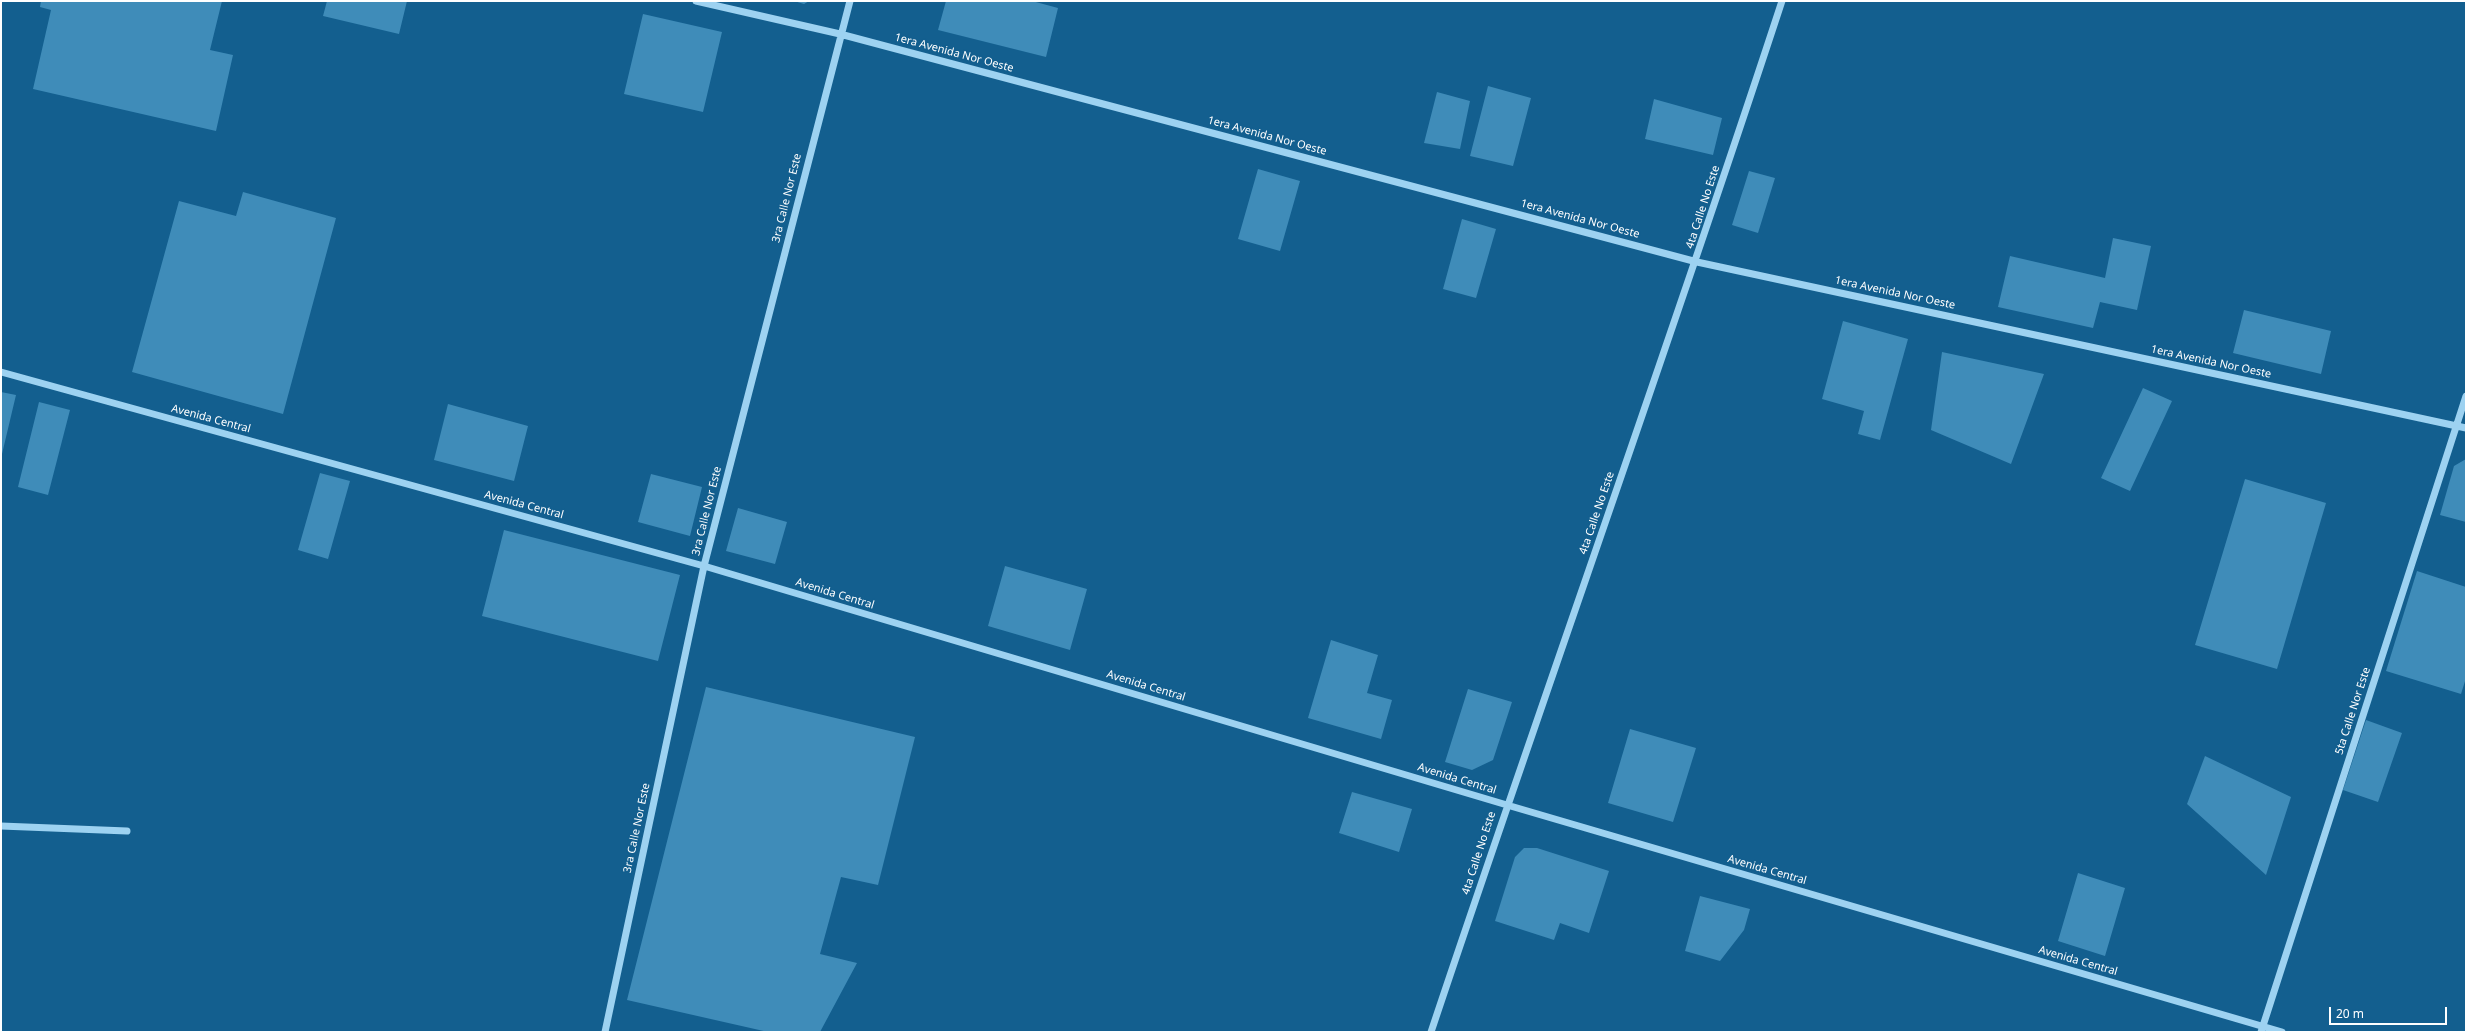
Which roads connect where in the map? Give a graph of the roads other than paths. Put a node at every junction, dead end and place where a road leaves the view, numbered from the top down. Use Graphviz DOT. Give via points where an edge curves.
graph roads {
  1 [pos="696,1"];
  2 [pos="850,1"];
  3 [pos="1782,1"];
  4 [pos="840,34"];
  5 [pos="1697,262"];
  6 [pos="1,372"];
  7 [pos="2466,396"];
  8 [pos="2456,426"];
  9 [pos="2466,428"];
  10 [pos="704,566"];
  11 [pos="1507,805"];
  12 [pos="1,826"];
  13 [pos="128,831"];
  14 [pos="2262,1029"];
  15 [pos="605,1032"];
  16 [pos="1431,1032"];
  17 [pos="2282,1032"];
  1 -- 4 [label="street, 1era Avenida Nor Oeste"];
  2 -- 4 [label="street, 3ra Calle Nor Este"];
  3 -- 5 [label="street, 4ta Calle No Este"];
  4 -- 5 [label="street, 1era Avenida Nor Oeste"];
  4 -- 10 [label="street, 3ra Calle Nor Este"];
  5 -- 8 [label="street, 1era Avenida Nor Oeste"];
  5 -- 11 [label="street, 4ta Calle No Este"];
  6 -- 10 [label="street, Avenida Central"];
  7 -- 8 [label="street, 5ta Calle Nor Este"];
  8 -- 9 [label="street, 1era Avenida Nor Oeste"];
  8 -- 14 [label="street, 5ta Calle Nor Este"];
  10 -- 11 [label="street, Avenida Central"];
  10 -- 15 [label="street, 3ra Calle Nor Este"];
  11 -- 14 [label="street, Avenida Central"];
  11 -- 16 [label="street, 4ta Calle No Este"];
  12 -- 13 [label="street"];
  14 -- 17 [label="street, Avenida Central"];
}
